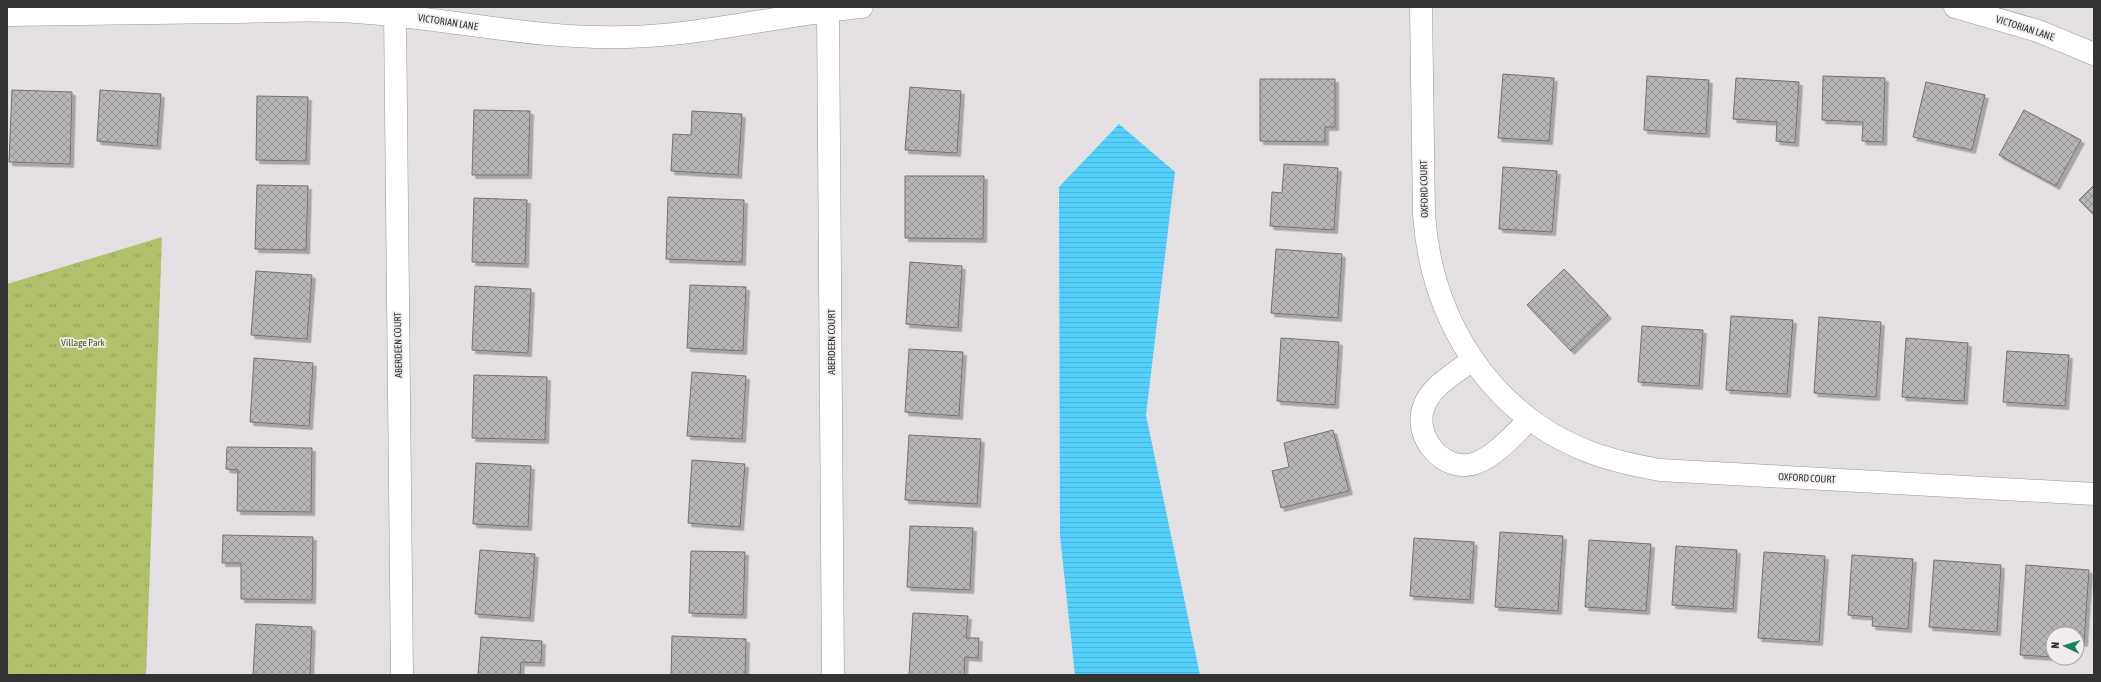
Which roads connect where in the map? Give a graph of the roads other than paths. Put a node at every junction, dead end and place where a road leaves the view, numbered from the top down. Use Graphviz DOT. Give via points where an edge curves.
graph roads {
  1 [pos="862,7"];
  2 [pos="1422,7"];
  3 [pos="1955,7"];
  4 [pos="828,10"];
  5 [pos="7,15"];
  6 [pos="395,15"];
  7 [pos="2094,54"];
  8 [pos="1472,360"];
  9 [pos="1530,419"];
  10 [pos="2094,494"];
  11 [pos="402,675"];
  12 [pos="833,675"];
  1 -- 4 [label="street, VICTORIAN LANE"];
  2 -- 8 [label="street, OXFORD COURT" via="1426,241 1440,299"];
  3 -- 7 [label="street, VICTORIAN LANE" via="2038,31"];
  4 -- 6 [label="street, VICTORIAN LANE" via="694,33 627,38 560,36"];
  4 -- 12 [label="street, ABERDEEN COURT"];
  5 -- 6 [label="street, VICTORIAN LANE" via="339,11"];
  6 -- 11 [label="street, ABERDEEN COURT"];
  8 -- 9 [label="street, OXFORD COURT" via="1496,388"];
  8 -- 9 [label="street" via="1436,389 1424,406 1421,426 1428,445 1439,457 1458,464 1474,464 1489,457"];
  9 -- 10 [label="street, OXFORD COURT" via="1555,436 1592,453 1630,465 1660,470"];
}
